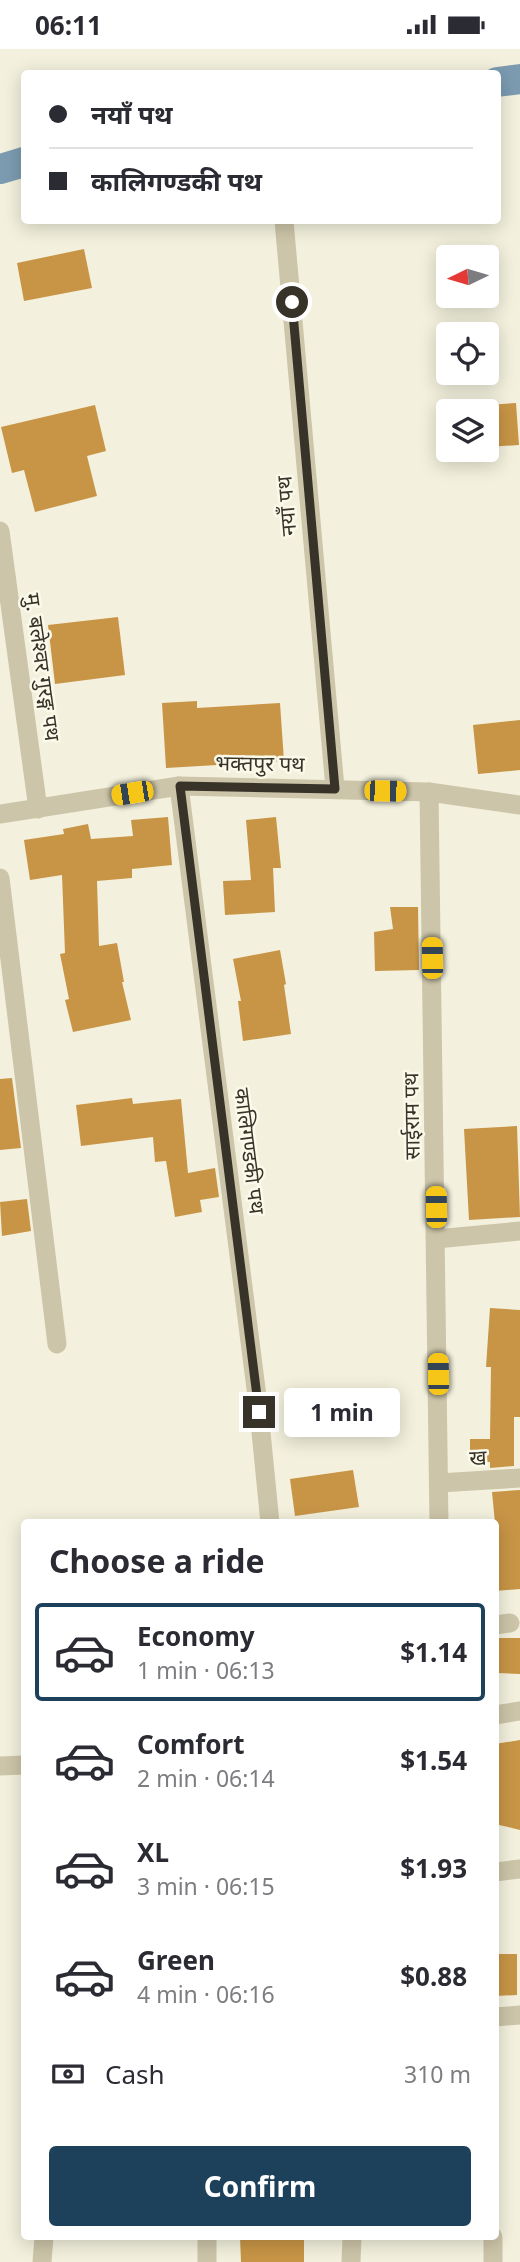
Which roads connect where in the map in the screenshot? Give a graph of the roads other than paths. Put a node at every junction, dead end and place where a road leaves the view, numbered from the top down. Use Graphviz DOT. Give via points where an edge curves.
graph roads {
  1 [pos="284,224"];
  2 [pos="0,531"];
  3 [pos="180,786"];
  4 [pos="335,789"];
  5 [pos="429,792"];
  6 [pos="520,806"];
  7 [pos="38,809"];
  8 [pos="0,814"];
  9 [pos="0,878"];
  10 [pos="520,1231"];
  11 [pos="436,1239"];
  12 [pos="57,1344"];
  13 [pos="520,1478"];
  14 [pos="439,1483"];
  15 [pos="270,1519"];
  16 [pos="439,1519"];
  17 [pos="520,1711"];
  18 [pos="499,1714"];
  19 [pos="21,1765"];
  20 [pos="0,1766"];
  21 [pos="520,1869"];
  22 [pos="499,1872"];
  23 [pos="520,2015"];
  24 [pos="499,2017"];
  25 [pos="44,2240"];
  26 [pos="207,2240"];
  27 [pos="352,2240"];
  28 [pos="493,2240"];
  29 [pos="42,2262"];
  30 [pos="207,2262"];
  31 [pos="351,2262"];
  32 [pos="493,2262"];
  1 -- 4 [label="street, नयाँ पथ"];
  2 -- 7 [label="street, मु. बलेश्वर गुरङ्ग पथ"];
  3 -- 4 [label="street, भक्तपुर पथ"];
  3 -- 7 [label="street, भक्तपुर पथ"];
  3 -- 15 [label="street, कालिगण्डकी पथ"];
  4 -- 5 [label="street, भक्तपुर पथ"];
  5 -- 6 [label="street, भक्तपुर पथ"];
  5 -- 11 [label="street, साईराम पथ"];
  7 -- 8 [label="street, भक्तपुर पथ"];
  9 -- 12 [label="street"];
  10 -- 11 [label="street"];
  11 -- 14 [label="street, साईराम पथ"];
  13 -- 14 [label="street, ख"];
  14 -- 16 [label="street, साईराम पथ"];
  17 -- 18 [label="street"];
  19 -- 20 [label="street"];
  21 -- 22 [label="street"];
  23 -- 24 [label="street"];
  25 -- 29 [label="street"];
  26 -- 30 [label="street"];
  27 -- 31 [label="street"];
  28 -- 32 [label="street"];
}
